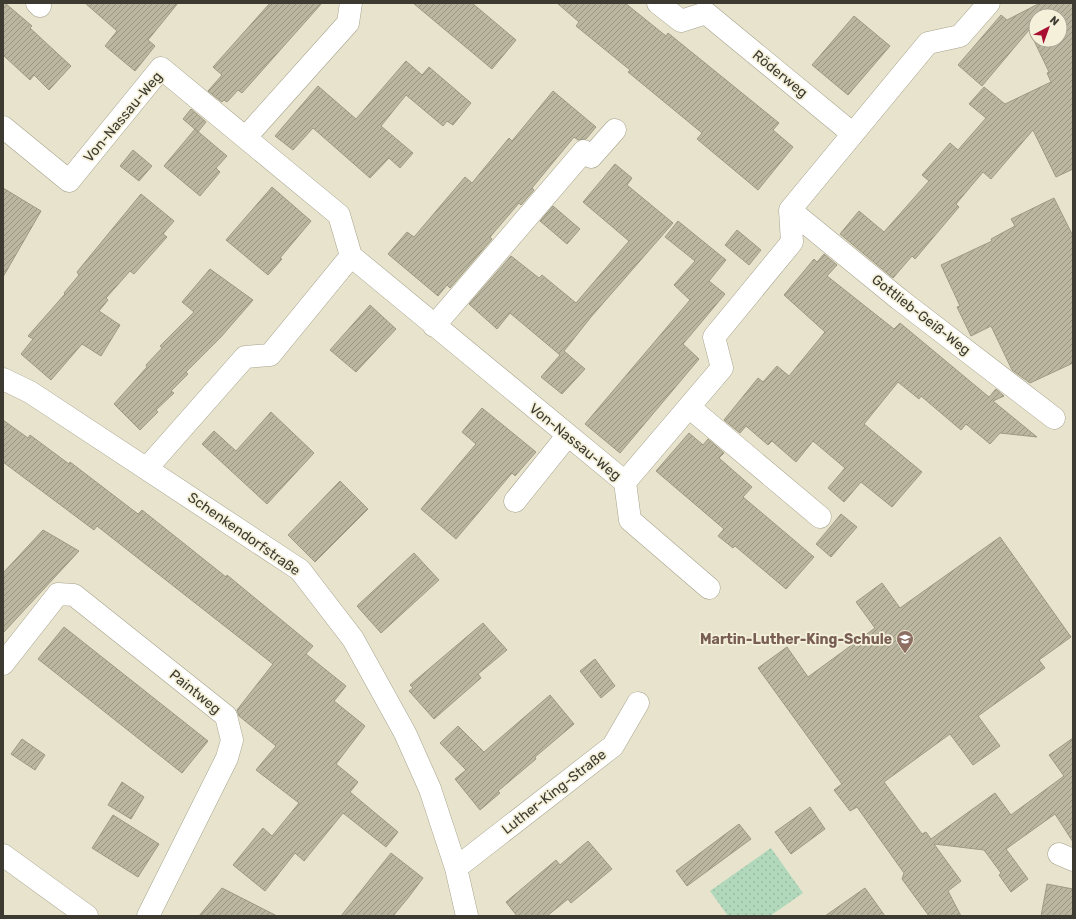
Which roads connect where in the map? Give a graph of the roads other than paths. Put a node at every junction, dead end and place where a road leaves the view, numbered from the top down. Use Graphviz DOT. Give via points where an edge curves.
graph roads {
  1 [pos="351,3"];
  2 [pos="658,3"];
  3 [pos="989,3"];
  4 [pos="710,8"];
  5 [pos="3,127"];
  6 [pos="615,130"];
  7 [pos="854,134"];
  8 [pos="246,137"];
  9 [pos="790,210"];
  10 [pos="351,256"];
  11 [pos="434,326"];
  12 [pos="3,379"];
  13 [pos="689,407"];
  14 [pos="1054,418"];
  15 [pos="568,436"];
  16 [pos="147,468"];
  17 [pos="625,482"];
  18 [pos="515,502"];
  19 [pos="820,517"];
  20 [pos="709,588"];
  21 [pos="3,664"];
  22 [pos="638,703"];
  23 [pos="3,855"];
  24 [pos="456,868"];
  25 [pos="87,916"];
  26 [pos="148,916"];
  27 [pos="466,916"];
  1 -- 8 [label="street" via="348,23"];
  2 -- 4 [label="street, Röderweg" via="680,21"];
  3 -- 7 [label="street" via="960,36 928,43"];
  4 -- 7 [label="street, Röderweg"];
  5 -- 8 [label="street, Von-Nassau-Weg" via="69,182 161,68"];
  6 -- 11 [label="street" via="591,157 584,151"];
  7 -- 9 [label="street"];
  8 -- 10 [label="street, Von-Nassau-Weg" via="340,216"];
  9 -- 13 [label="street" via="792,242 714,337 722,368"];
  9 -- 14 [label="street, Gottlieb-Geiß-Weg" via="899,299"];
  10 -- 11 [label="street, Von-Nassau-Weg"];
  10 -- 16 [label="street" via="270,355 245,357"];
  11 -- 15 [label="street, Von-Nassau-Weg"];
  12 -- 16 [label="street, Schenkendorfstraße" via="30,392"];
  13 -- 17 [label="street"];
  13 -- 19 [label="street"];
  15 -- 17 [label="street, Von-Nassau-Weg"];
  15 -- 18 [label="street"];
  16 -- 24 [label="street, Schenkendorfstraße" via="300,570 354,638 414,752 430,789"];
  17 -- 20 [label="street, Von-Nassau-Weg" via="630,520"];
  21 -- 26 [label="street, Paintweg" via="58,594 74,595 226,716 232,740 227,758"];
  22 -- 24 [label="street, Luther-King-Straße" via="613,746"];
  23 -- 25 [label="street"];
  24 -- 27 [label="street, Schenkendorfstraße"];
}
